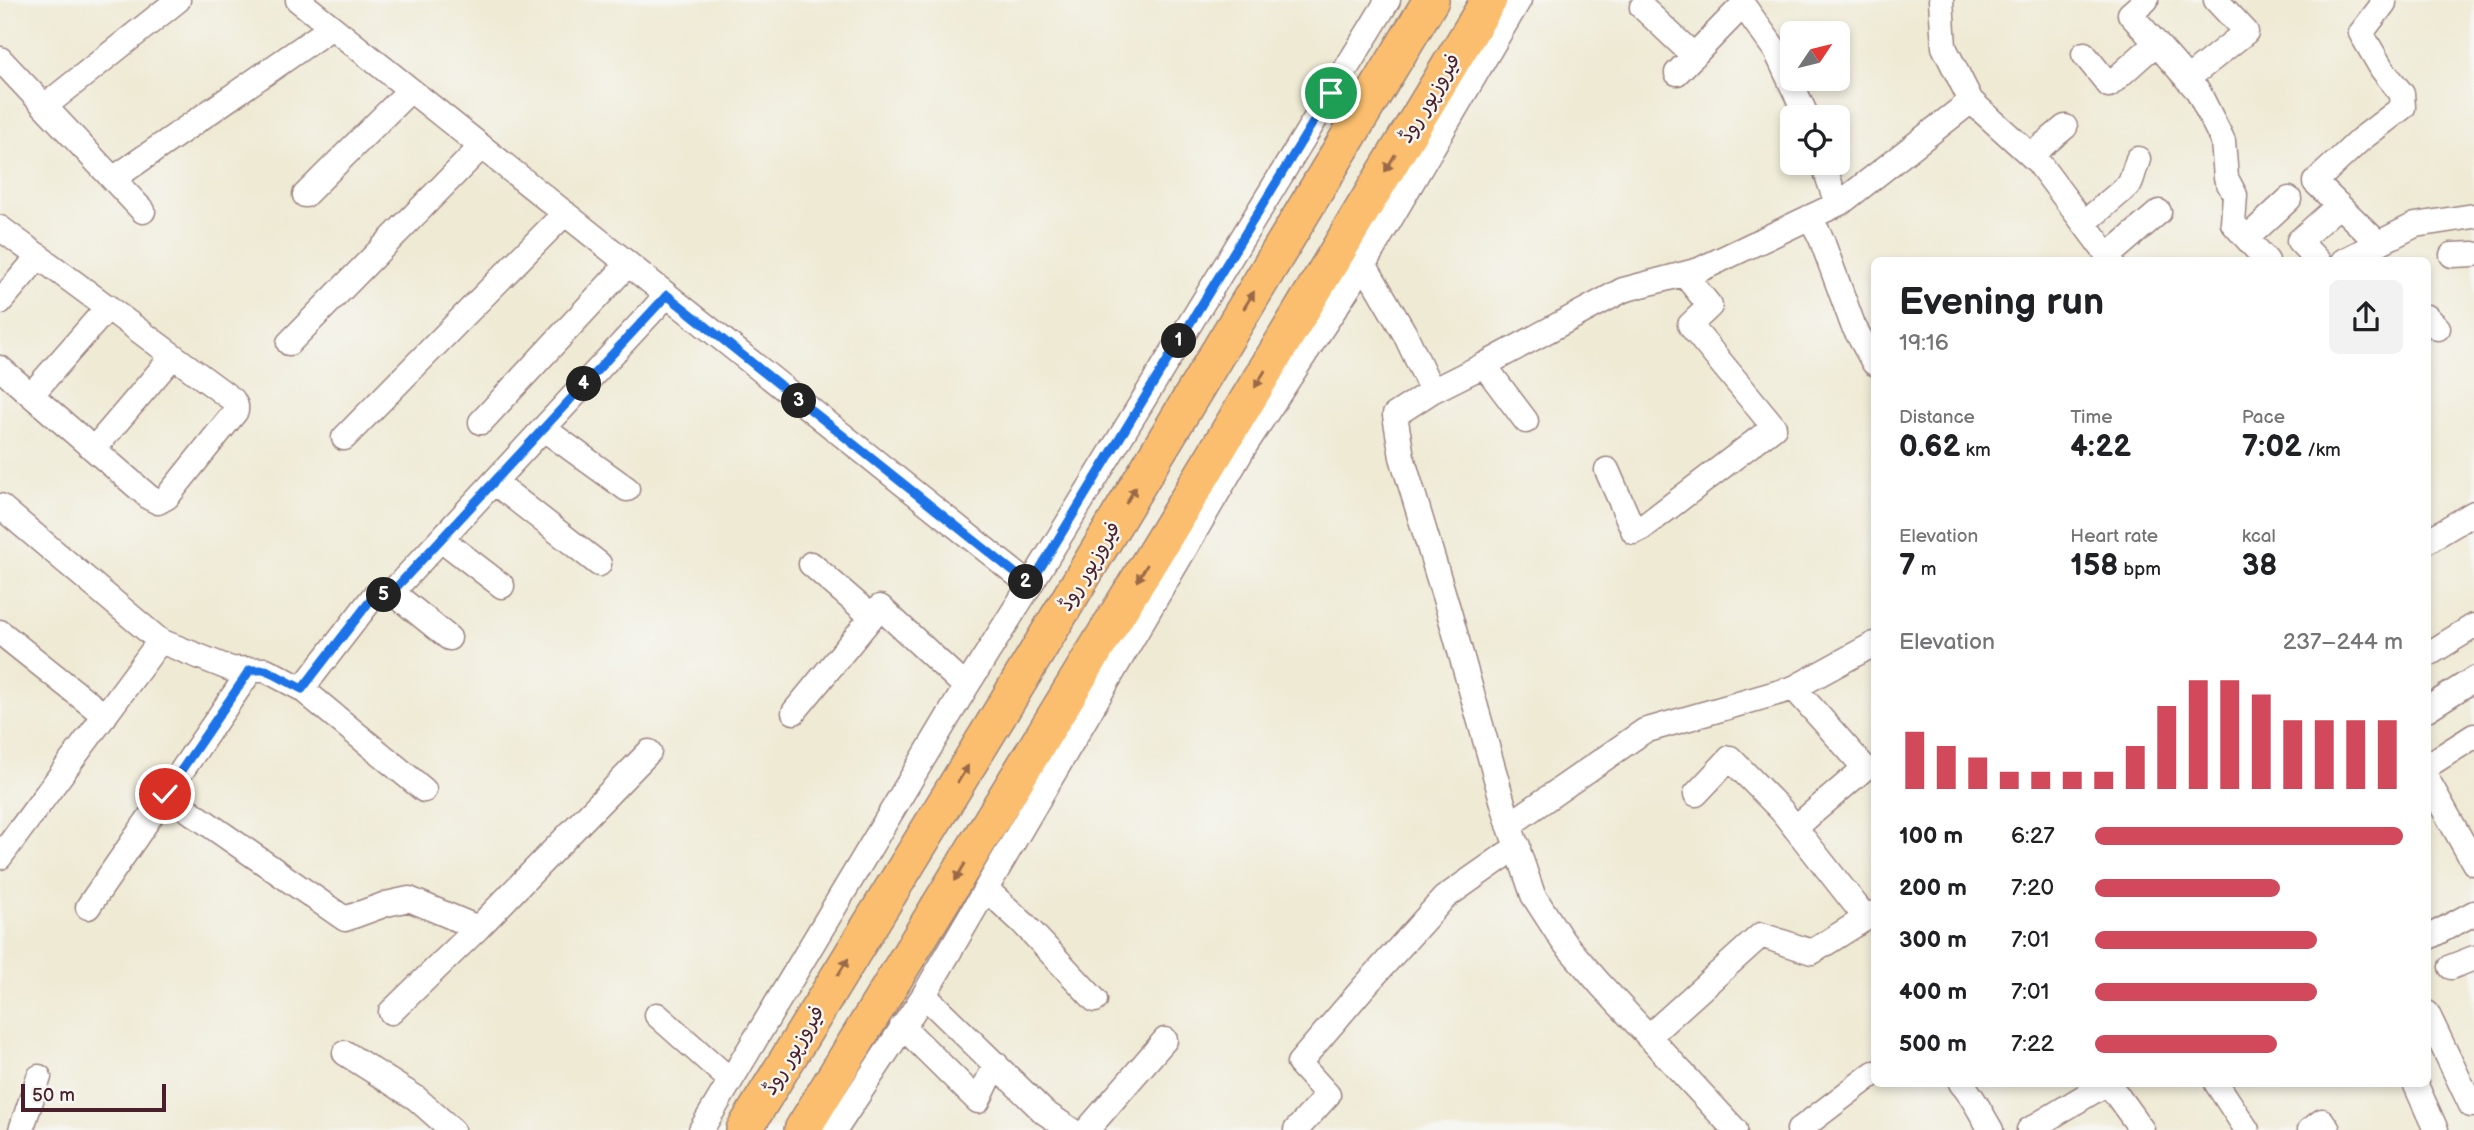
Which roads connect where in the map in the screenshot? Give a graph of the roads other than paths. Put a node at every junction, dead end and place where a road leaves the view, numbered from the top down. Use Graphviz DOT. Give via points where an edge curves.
graph roads {
  1 [pos="178,0"];
  2 [pos="298,0"];
  3 [pos="1388,0"];
  4 [pos="1431,0"];
  5 [pos="1941,0"];
  6 [pos="2146,0"];
  7 [pos="2216,0"];
  8 [pos="2382,0"];
  9 [pos="1500,6"];
  10 [pos="1642,7"];
  11 [pos="332,27"];
  12 [pos="2156,43"];
  13 [pos="2084,54"];
  14 [pos="0,59"];
  15 [pos="2187,79"];
  16 [pos="410,90"];
  17 [pos="1970,101"];
  18 [pos="1801,105"];
  19 [pos="45,106"];
  20 [pos="2065,127"];
  21 [pos="481,146"];
  22 [pos="2031,155"];
  23 [pos="2138,159"];
  24 [pos="1827,175"];
  25 [pos="113,179"];
  26 [pos="305,195"];
  27 [pos="1837,204"];
  28 [pos="2339,205"];
  29 [pos="143,211"];
  30 [pos="2160,212"];
  31 [pos="565,213"];
  32 [pos="2474,216"];
  33 [pos="1811,217"];
  34 [pos="2084,223"];
  35 [pos="0,228"];
  36 [pos="2247,238"];
  37 [pos="2299,241"];
  38 [pos="2361,255"];
  39 [pos="39,256"];
  40 [pos="2109,257"];
  41 [pos="2111,257"];
  42 [pos="2264,257"];
  43 [pos="2314,257"];
  44 [pos="628,264"];
  45 [pos="1364,264"];
  46 [pos="1685,274"];
  47 [pos="667,295"];
  48 [pos="0,302"];
  49 [pos="108,307"];
  50 [pos="289,343"];
  51 [pos="173,356"];
  52 [pos="1871,358"];
  53 [pos="1485,365"];
  54 [pos="0,368"];
  55 [pos="1432,391"];
  56 [pos="31,395"];
  57 [pos="1526,421"];
  58 [pos="481,422"];
  59 [pos="544,429"];
  60 [pos="344,438"];
  61 [pos="94,449"];
  62 [pos="1606,470"];
  63 [pos="494,482"];
  64 [pos="627,489"];
  65 [pos="0,506"];
  66 [pos="2474,513"];
  67 [pos="441,539"];
  68 [pos="2431,539"];
  69 [pos="599,564"];
  70 [pos="811,564"];
  71 [pos="1030,585"];
  72 [pos="502,586"];
  73 [pos="392,592"];
  74 [pos="872,617"];
  75 [pos="2474,626"];
  76 [pos="0,632"];
  77 [pos="449,638"];
  78 [pos="160,641"];
  79 [pos="1871,646"];
  80 [pos="2431,653"];
  81 [pos="250,670"];
  82 [pos="2474,679"];
  83 [pos="966,687"];
  84 [pos="1794,688"];
  85 [pos="302,689"];
  86 [pos="2431,706"];
  87 [pos="794,712"];
  88 [pos="105,716"];
  89 [pos="2474,736"];
  90 [pos="649,752"];
  91 [pos="2431,763"];
  92 [pos="2431,786"];
  93 [pos="424,790"];
  94 [pos="1025,793"];
  95 [pos="165,794"];
  96 [pos="1696,794"];
  97 [pos="1796,828"];
  98 [pos="1513,835"];
  99 [pos="2472,853"];
  100 [pos="0,858"];
  101 [pos="986,889"];
  102 [pos="88,907"];
  103 [pos="2474,913"];
  104 [pos="1870,916"];
  105 [pos="478,928"];
  106 [pos="2431,936"];
  107 [pos="924,995"];
  108 [pos="1095,1000"];
  109 [pos="391,1012"];
  110 [pos="657,1016"];
  111 [pos="2431,1021"];
  112 [pos="902,1026"];
  113 [pos="1648,1037"];
  114 [pos="1165,1040"];
  115 [pos="345,1053"];
  116 [pos="996,1064"];
  117 [pos="1871,1075"];
  118 [pos="39,1077"];
  119 [pos="729,1079"];
  120 [pos="1965,1087"];
  121 [pos="2101,1087"];
  122 [pos="2111,1087"];
  123 [pos="2219,1087"];
  124 [pos="2417,1087"];
  125 [pos="2471,1105"];
  126 [pos="1039,1121"];
  127 [pos="21,1130"];
  128 [pos="452,1130"];
  129 [pos="701,1130"];
  130 [pos="744,1130"];
  131 [pos="802,1130"];
  132 [pos="835,1130"];
  133 [pos="1071,1130"];
  134 [pos="1087,1130"];
  135 [pos="1296,1130"];
  136 [pos="1735,1130"];
  137 [pos="1799,1130"];
  138 [pos="1991,1130"];
  139 [pos="2029,1130"];
  140 [pos="2142,1130"];
  141 [pos="2247,1130"];
  142 [pos="2310,1130"];
  143 [pos="2328,1130"];
  144 [pos="2436,1130"];
  1 -- 19 [label="street"];
  2 -- 11 [label="street"];
  3 -- 71 [label="street"];
  130 -- 4 [label="highway, فیروزپور روڈ, one-way"];
  5 -- 17 [label="street" via="1944,47"];
  6 -- 12 [label="street" via="2130,14"];
  7 -- 15 [label="street" via="2246,32"];
  8 -- 28 [label="street" via="2361,33 2402,94 2403,107 2315,182"];
  9 -- 45 [label="street"];
  9 -- 94 [label="highway, فیروزپور روڈ, one-way"];
  10 -- 18 [label="street" via="1686,64 1743,5 1776,51"];
  11 -- 16 [label="street"];
  11 -- 25 [label="street"];
  12 -- 13 [label="street" via="2109,85"];
  12 -- 15 [label="street"];
  14 -- 19 [label="street"];
  15 -- 36 [label="street" via="2223,141 2226,178 2235,195 2233,223"];
  16 -- 21 [label="street"];
  16 -- 26 [label="street"];
  17 -- 22 [label="street"];
  17 -- 27 [label="street"];
  19 -- 25 [label="street"];
  20 -- 22 [label="street"];
  21 -- 31 [label="street"];
  21 -- 50 [label="street"];
  22 -- 34 [label="street"];
  23 -- 34 [label="street" via="2130,184"];
  24 -- 27 [label="street"];
  25 -- 29 [label="street"];
  27 -- 33 [label="street"];
  28 -- 37 [label="street"];
  28 -- 38 [label="street"];
  30 -- 41 [label="street"];
  31 -- 44 [label="street"];
  31 -- 60 [label="street"];
  32 -- 38 [label="street" via="2414,225"];
  33 -- 46 [label="street"];
  33 -- 52 [label="street" via="1853,325"];
  34 -- 40 [label="street"];
  35 -- 39 [label="street"];
  36 -- 37 [label="street" via="2282,206"];
  36 -- 42 [label="street"];
  37 -- 43 [label="street"];
  39 -- 48 [label="street"];
  39 -- 49 [label="street"];
  44 -- 47 [label="street"];
  44 -- 58 [label="street"];
  45 -- 55 [label="street"];
  45 -- 94 [label="street"];
  46 -- 53 [label="street" via="1623,290"];
  46 -- 62 [label="street" via="1710,306 1690,325 1774,427 1634,532"];
  47 -- 59 [label="street"];
  47 -- 71 [label="street"];
  49 -- 51 [label="street"];
  49 -- 56 [label="street"];
  51 -- 61 [label="street"];
  51 -- 61 [label="street" via="233,401 236,411 167,497 158,502 150,498"];
  53 -- 55 [label="street"];
  53 -- 57 [label="street"];
  54 -- 56 [label="street"];
  55 -- 98 [label="street" via="1395,415 1402,457"];
  56 -- 61 [label="street"];
  59 -- 63 [label="street"];
  59 -- 64 [label="street"];
  63 -- 67 [label="street"];
  63 -- 69 [label="street"];
  65 -- 78 [label="street"];
  66 -- 68 [label="street"];
  67 -- 72 [label="street"];
  67 -- 73 [label="street"];
  70 -- 74 [label="street"];
  71 -- 83 [label="street"];
  73 -- 77 [label="street"];
  73 -- 85 [label="street" via="373,597"];
  74 -- 83 [label="street" via="880,607"];
  74 -- 87 [label="street"];
  75 -- 80 [label="street"];
  76 -- 88 [label="street"];
  78 -- 81 [label="street" via="232,669"];
  78 -- 88 [label="street"];
  79 -- 84 [label="street"];
  81 -- 85 [label="street" via="266,670"];
  81 -- 95 [label="street"];
  82 -- 86 [label="street"];
  83 -- 119 [label="street"];
  84 -- 97 [label="street" via="1864,768"];
  84 -- 98 [label="street" via="1644,731"];
  85 -- 93 [label="street"];
  88 -- 100 [label="street"];
  89 -- 91 [label="street"];
  90 -- 105 [label="street"];
  92 -- 99 [label="street"];
  94 -- 101 [label="street"];
  94 -- 131 [label="highway, فیروزپور روڈ, one-way"];
  95 -- 102 [label="street"];
  95 -- 105 [label="street" via="345,919 409,899"];
  96 -- 97 [label="street" via="1730,758"];
  97 -- 104 [label="street"];
  98 -- 113 [label="street" via="1533,895 1562,940"];
  98 -- 135 [label="street" via="1444,898 1299,1063 1328,1095"];
  101 -- 107 [label="street"];
  101 -- 108 [label="street"];
  103 -- 106 [label="street"];
  104 -- 113 [label="street" via="1812,953 1761,935"];
  105 -- 109 [label="street"];
  107 -- 112 [label="street"];
  107 -- 116 [label="street"];
  110 -- 119 [label="street"];
  111 -- 125 [label="street"];
  112 -- 116 [label="street" via="978,1101"];
  112 -- 132 [label="street"];
  113 -- 136 [label="street"];
  114 -- 134 [label="street"];
  115 -- 128 [label="street" via="416,1098"];
  116 -- 126 [label="street"];
  117 -- 137 [label="street"];
  118 -- 127 [label="street"];
  119 -- 129 [label="street"];
  120 -- 138 [label="street"];
  121 -- 139 [label="street"];
  122 -- 140 [label="street"];
  123 -- 141 [label="street"];
  124 -- 144 [label="street"];
  126 -- 133 [label="street"];
  142 -- 143 [label="street" via="2322,1121"];
}
